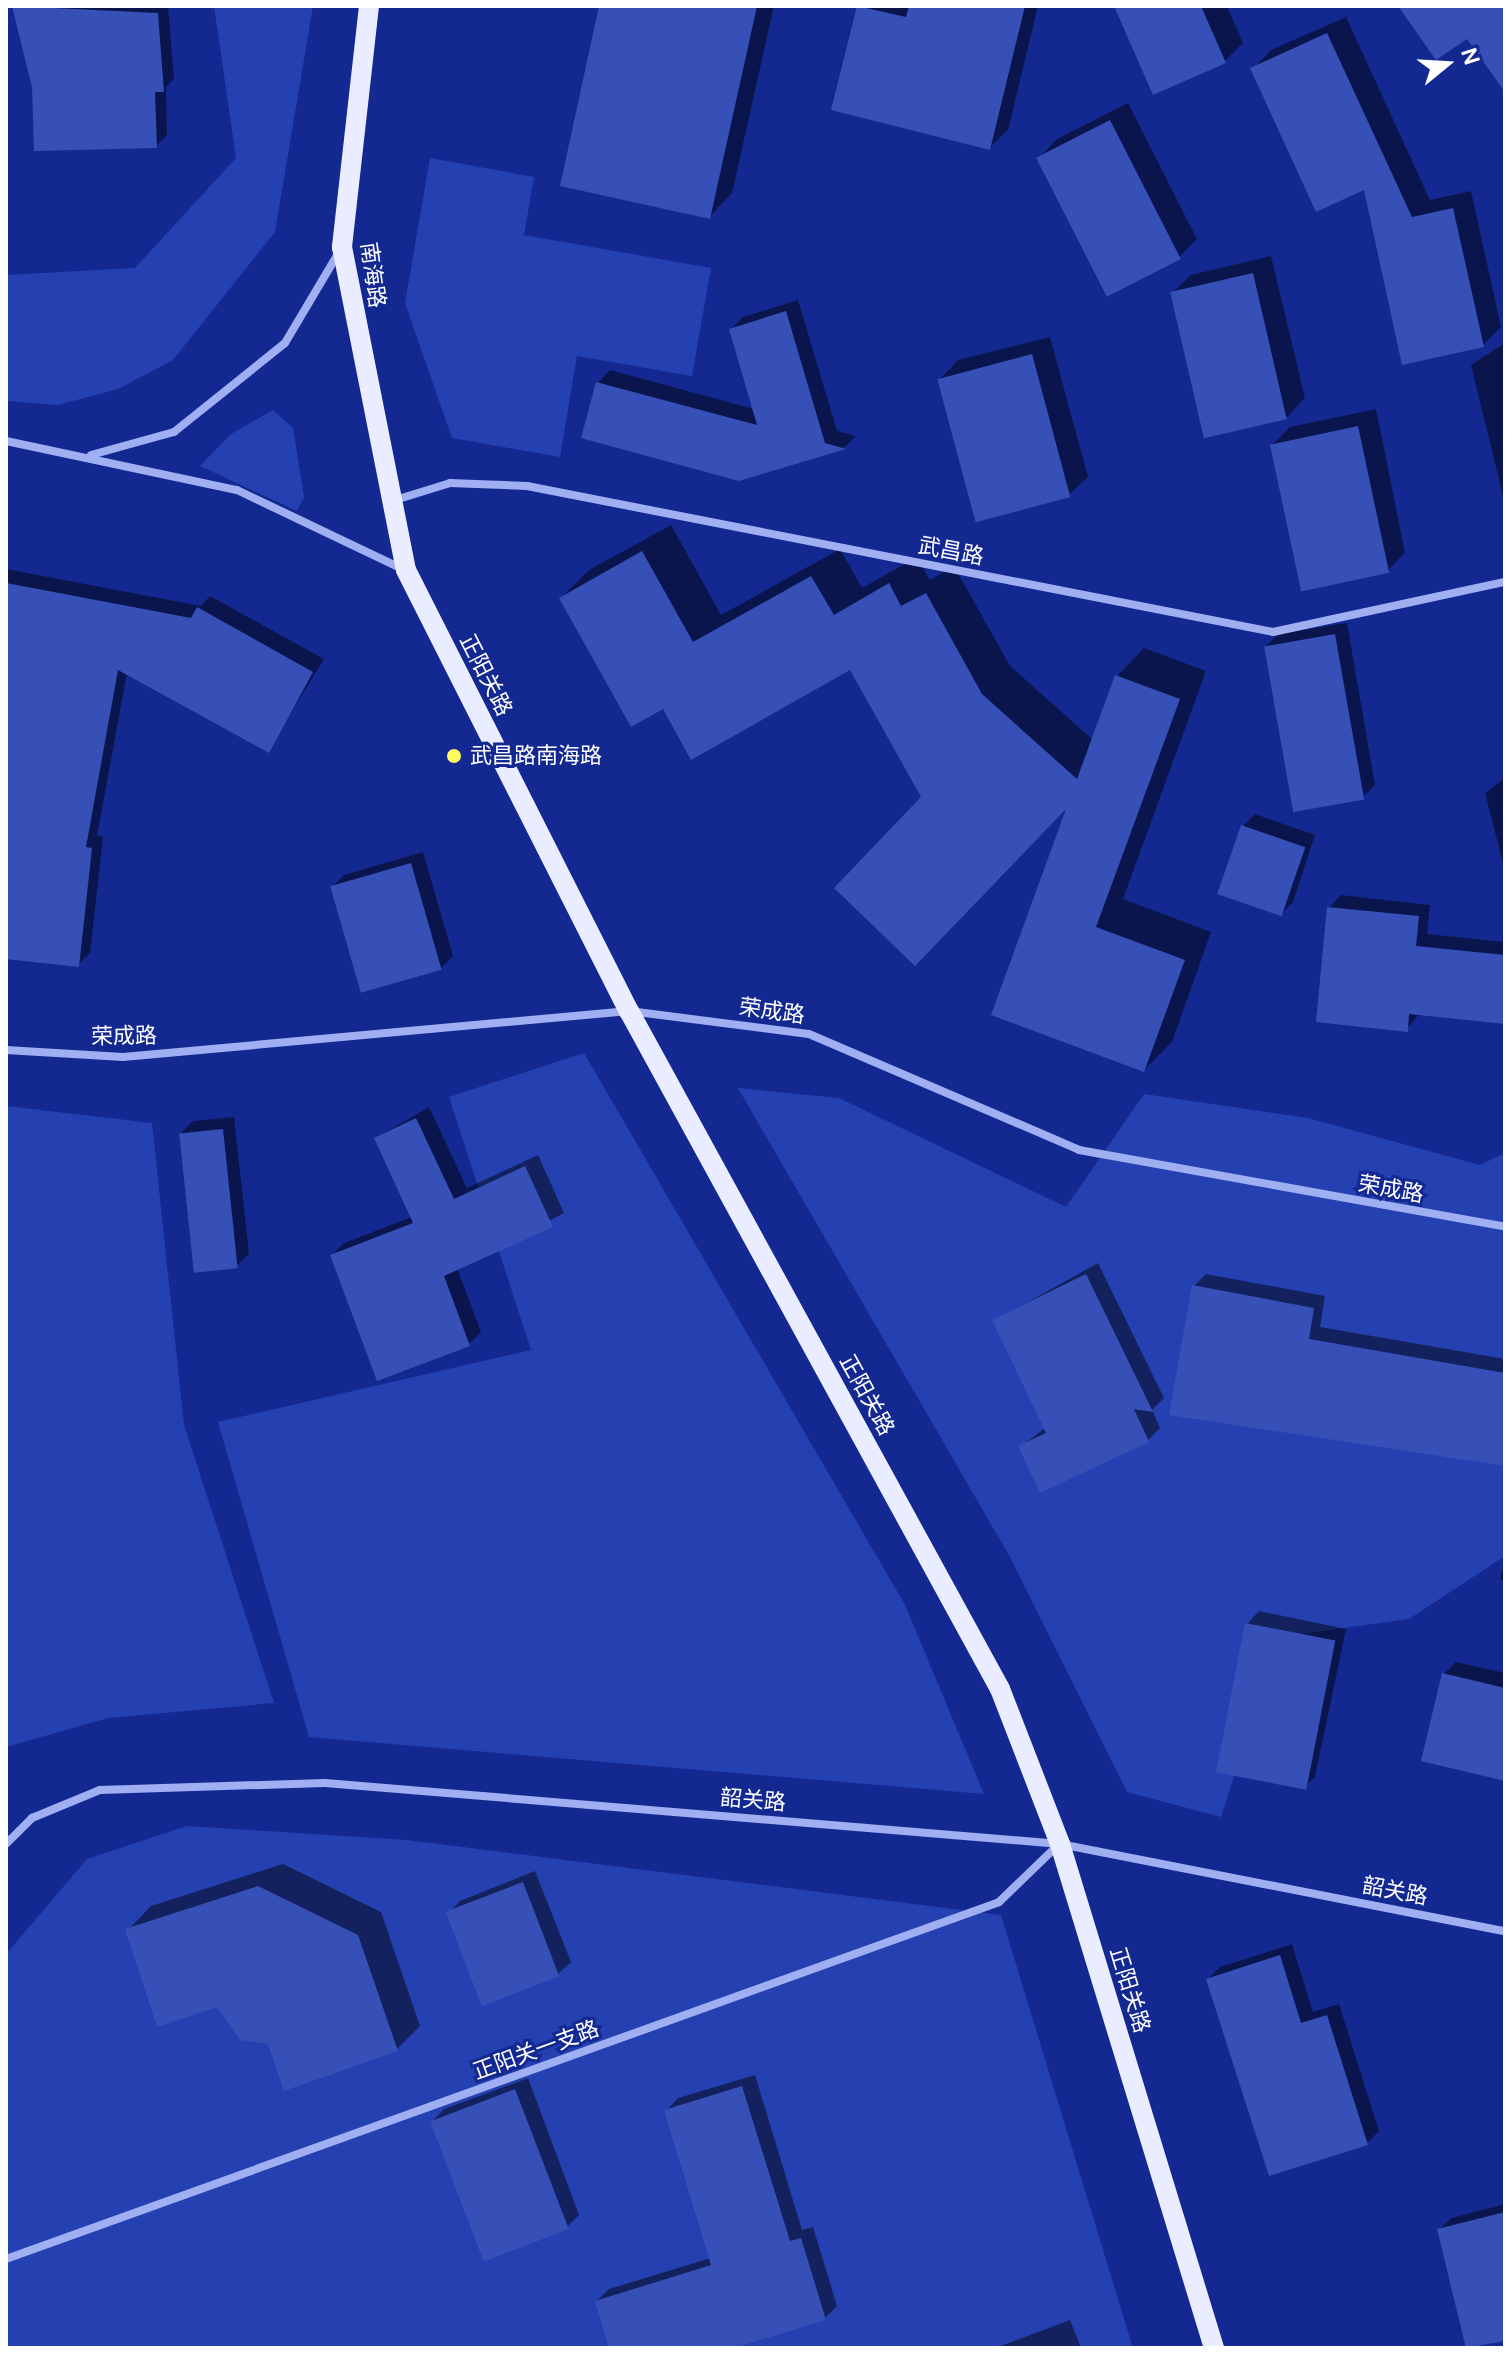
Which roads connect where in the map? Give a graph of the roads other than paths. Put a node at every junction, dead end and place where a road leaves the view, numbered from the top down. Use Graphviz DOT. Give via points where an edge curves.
graph roads {
  1 [pos="369,6"];
  2 [pos="342,247"];
  3 [pos="6,441"];
  4 [pos="90,455"];
  5 [pos="390,502"];
  6 [pos="406,570"];
  7 [pos="1505,582"];
  8 [pos="629,1011"];
  9 [pos="6,1050"];
  10 [pos="1505,1227"];
  11 [pos="6,1844"];
  12 [pos="1060,1844"];
  13 [pos="1505,1931"];
  14 [pos="6,2259"];
  15 [pos="1214,2348"];
  1 -- 2 [label="main road, 南海路"];
  2 -- 4 [label="street" via="285,343 174,432"];
  2 -- 5 [label="main road, 南海路"];
  3 -- 4 [label="street"];
  4 -- 6 [label="street" via="237,490"];
  5 -- 6 [label="main road, 正阳关路"];
  5 -- 7 [label="street, 武昌路" via="450,483 527,486 1273,632"];
  6 -- 8 [label="main road, 正阳关路"];
  8 -- 9 [label="street, 荣成路" via="123,1057"];
  8 -- 10 [label="street, 荣成路" via="809,1034 1079,1150"];
  8 -- 12 [label="main road, 正阳关路" via="1000,1689"];
  11 -- 12 [label="street, 韶关路" via="32,1818 100,1790 325,1783"];
  12 -- 13 [label="street, 韶关路"];
  12 -- 14 [label="street, 正阳关一支路" via="999,1902"];
  12 -- 15 [label="main road, 正阳关路"];
}
